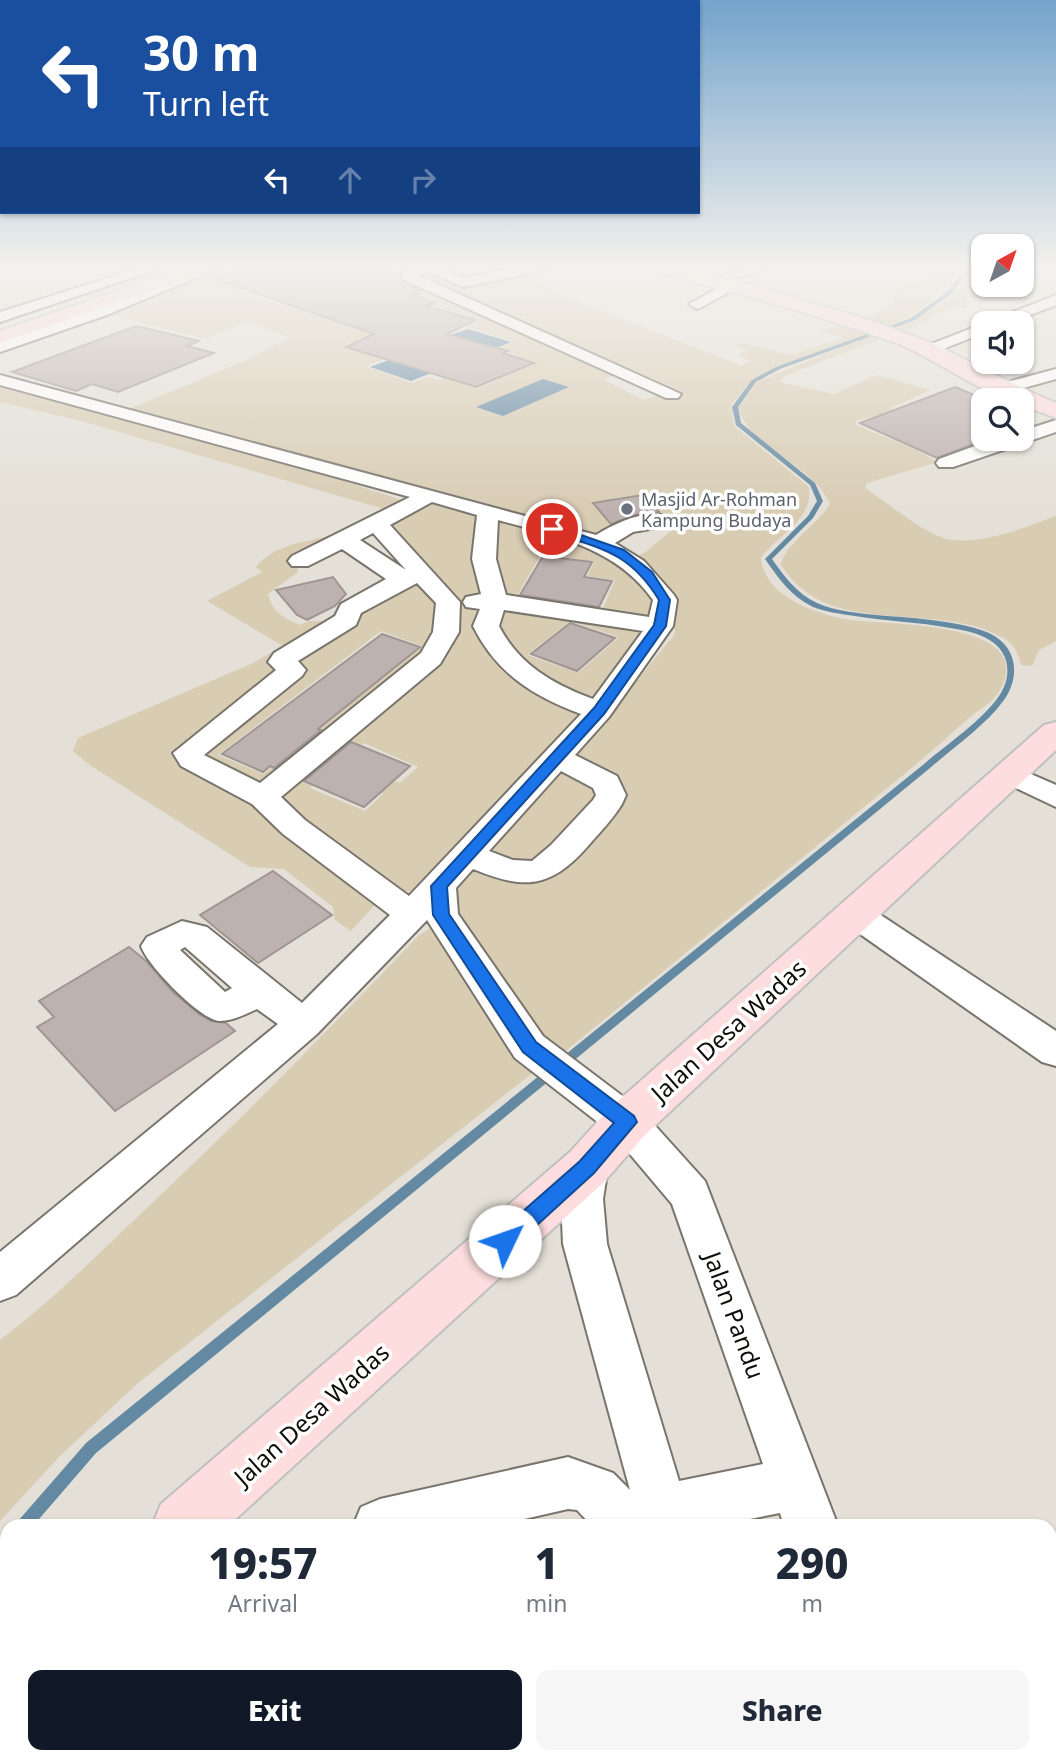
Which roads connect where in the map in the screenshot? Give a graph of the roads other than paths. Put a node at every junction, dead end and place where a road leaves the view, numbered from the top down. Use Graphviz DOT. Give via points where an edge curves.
graph roads {
  1 [pos="24,347"];
  2 [pos="43,347"];
  3 [pos="567,347"];
  4 [pos="929,348"];
  5 [pos="1056,374"];
  6 [pos="0,380"];
  7 [pos="1000,388"];
  8 [pos="1006,388"];
  9 [pos="672,394"];
  10 [pos="1034,402"];
  11 [pos="1056,411"];
  12 [pos="1056,426"];
  13 [pos="1034,433"];
  14 [pos="980,451"];
  15 [pos="946,463"];
  16 [pos="428,496"];
  17 [pos="488,512"];
  18 [pos="658,521"];
  19 [pos="376,523"];
  20 [pos="598,544"];
  21 [pos="335,545"];
  22 [pos="300,561"];
  23 [pos="403,580"];
  24 [pos="495,601"];
  25 [pos="448,602"];
  26 [pos="660,626"];
  27 [pos="599,711"];
  28 [pos="1052,742"];
  29 [pos="558,758"];
  30 [pos="1008,773"];
  31 [pos="1054,795"];
  32 [pos="263,797"];
  33 [pos="468,855"];
  34 [pos="430,905"];
  35 [pos="855,914"];
  36 [pos="258,991"];
  37 [pos="304,1024"];
  38 [pos="1056,1051"];
  39 [pos="627,1122"];
  40 [pos="587,1167"];
  41 [pos="0,1280"];
  42 [pos="804,1505"];
  43 [pos="191,1519"];
  44 [pos="411,1519"];
  45 [pos="645,1519"];
  46 [pos="649,1519"];
  47 [pos="668,1519"];
  1 -- 2 [label="street"];
  3 -- 9 [label="street"];
  4 -- 7 [label="main road"];
  5 -- 8 [label="street"];
  6 -- 16 [label="street"];
  10 -- 11 [label="main road"];
  12 -- 13 [label="street"];
  14 -- 15 [label="street"];
  16 -- 17 [label="street"];
  16 -- 19 [label="street"];
  17 -- 20 [label="street"];
  17 -- 24 [label="street" via="484,559"];
  18 -- 20 [label="street" via="626,526"];
  19 -- 21 [label="street"];
  19 -- 23 [label="street"];
  20 -- 26 [label="street" via="620,552 648,574 664,600"];
  21 -- 22 [label="street"];
  21 -- 23 [label="street"];
  23 -- 25 [label="street"];
  23 -- 32 [label="street" via="350,609 346,621 283,659 293,670 188,753 191,760"];
  24 -- 25 [label="street"];
  24 -- 26 [label="street"];
  24 -- 27 [label="street" via="486,626 492,640 523,675 548,692"];
  25 -- 32 [label="street" via="446,632 431,658"];
  26 -- 27 [label="street"];
  27 -- 29 [label="street"];
  28 -- 30 [label="main road, Jalan Desa Wadas"];
  29 -- 33 [label="street"];
  29 -- 33 [label="street" via="606,783 611,795 607,804 549,865 536,872 511,870"];
  30 -- 31 [label="street"];
  30 -- 35 [label="main road, Jalan Desa Wadas"];
  32 -- 34 [label="street" via="294,827"];
  33 -- 34 [label="street"];
  34 -- 37 [label="street"];
  34 -- 39 [label="street, Jalan Pandu" via="538,1054"];
  35 -- 38 [label="street"];
  35 -- 39 [label="main road, Jalan Desa Wadas"];
  36 -- 37 [label="street"];
  37 -- 41 [label="street"];
  39 -- 40 [label="main road, Jalan Desa Wadas"];
  39 -- 42 [label="street, Jalan Pandu" via="690,1194"];
  40 -- 43 [label="main road, Jalan Desa Wadas"];
  40 -- 46 [label="street" via="582,1199 585,1244"];
  42 -- 47 [label="street"];
  44 -- 45 [label="street" via="568,1483 587,1485"];
}
